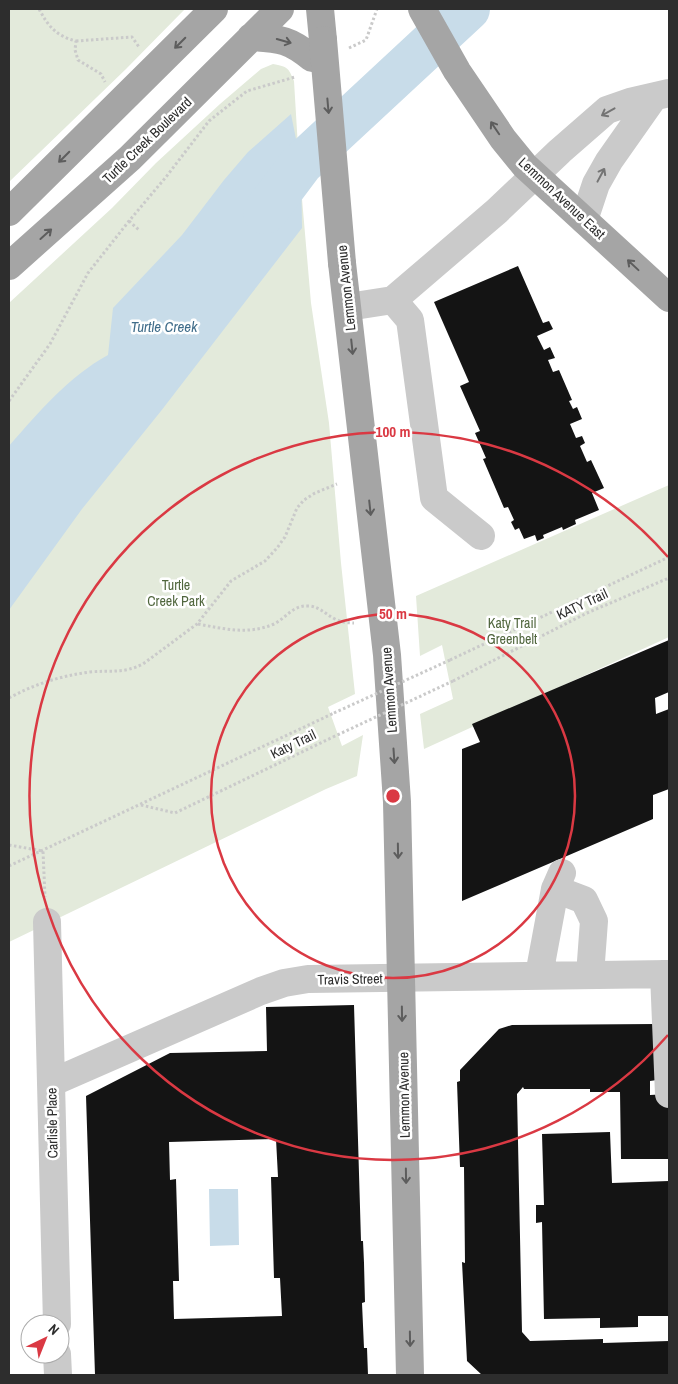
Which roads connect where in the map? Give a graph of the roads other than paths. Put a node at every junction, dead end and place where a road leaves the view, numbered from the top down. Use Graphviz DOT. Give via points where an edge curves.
graph roads {
  1 [pos="214,9"];
  2 [pos="280,9"];
  3 [pos="320,9"];
  4 [pos="422,9"];
  5 [pos="251,38"];
  6 [pos="320,57"];
  7 [pos="661,95"];
  8 [pos="530,171"];
  9 [pos="9,212"];
  10 [pos="584,220"];
  11 [pos="9,266"];
  12 [pos="669,298"];
  13 [pos="393,300"];
  14 [pos="348,307"];
  15 [pos="481,536"];
  16 [pos="47,922"];
  17 [pos="667,974"];
  18 [pos="539,975"];
  19 [pos="590,975"];
  20 [pos="401,978"];
  21 [pos="51,1083"];
  22 [pos="669,1094"];
  23 [pos="57,1314"];
  24 [pos="410,1375"];
  1 -- 9 [label="main road, one-way"];
  2 -- 5 [label="main road, Turtle Creek Boulevard"];
  3 -- 6 [label="main road, Lemmon Avenue"];
  8 -- 4 [label="main road, Lemmon Avenue East, one-way" via="503,139 457,71"];
  5 -- 6 [label="main road, one-way" via="288,41"];
  11 -- 5 [label="main road, Turtle Creek Boulevard, one-way" via="130,158"];
  6 -- 14 [label="main road, Lemmon Avenue, one-way, bridge"];
  7 -- 8 [label="street, one-way" via="606,110"];
  10 -- 7 [label="street, one-way" via="596,184 609,161"];
  8 -- 10 [label="main road, Lemmon Avenue East"];
  8 -- 13 [label="street" via="497,211"];
  12 -- 10 [label="main road, Lemmon Avenue East, one-way"];
  13 -- 14 [label="street"];
  13 -- 15 [label="street" via="410,320 434,498"];
  14 -- 20 [label="main road, Lemmon Avenue, one-way" via="387,655 397,802"];
  16 -- 21 [label="street, Carlisle Place"];
  17 -- 19 [label="street, Travis Street"];
  17 -- 22 [label="street"];
  18 -- 19 [label="street, Travis Street"];
  18 -- 19 [label="street" via="559,880 584,900 594,921"];
  18 -- 20 [label="street, Travis Street"];
  20 -- 21 [label="street, Travis Street" via="308,979 284,983"];
  20 -- 24 [label="main road, Lemmon Avenue, one-way"];
  21 -- 23 [label="street, Carlisle Place"];
}
